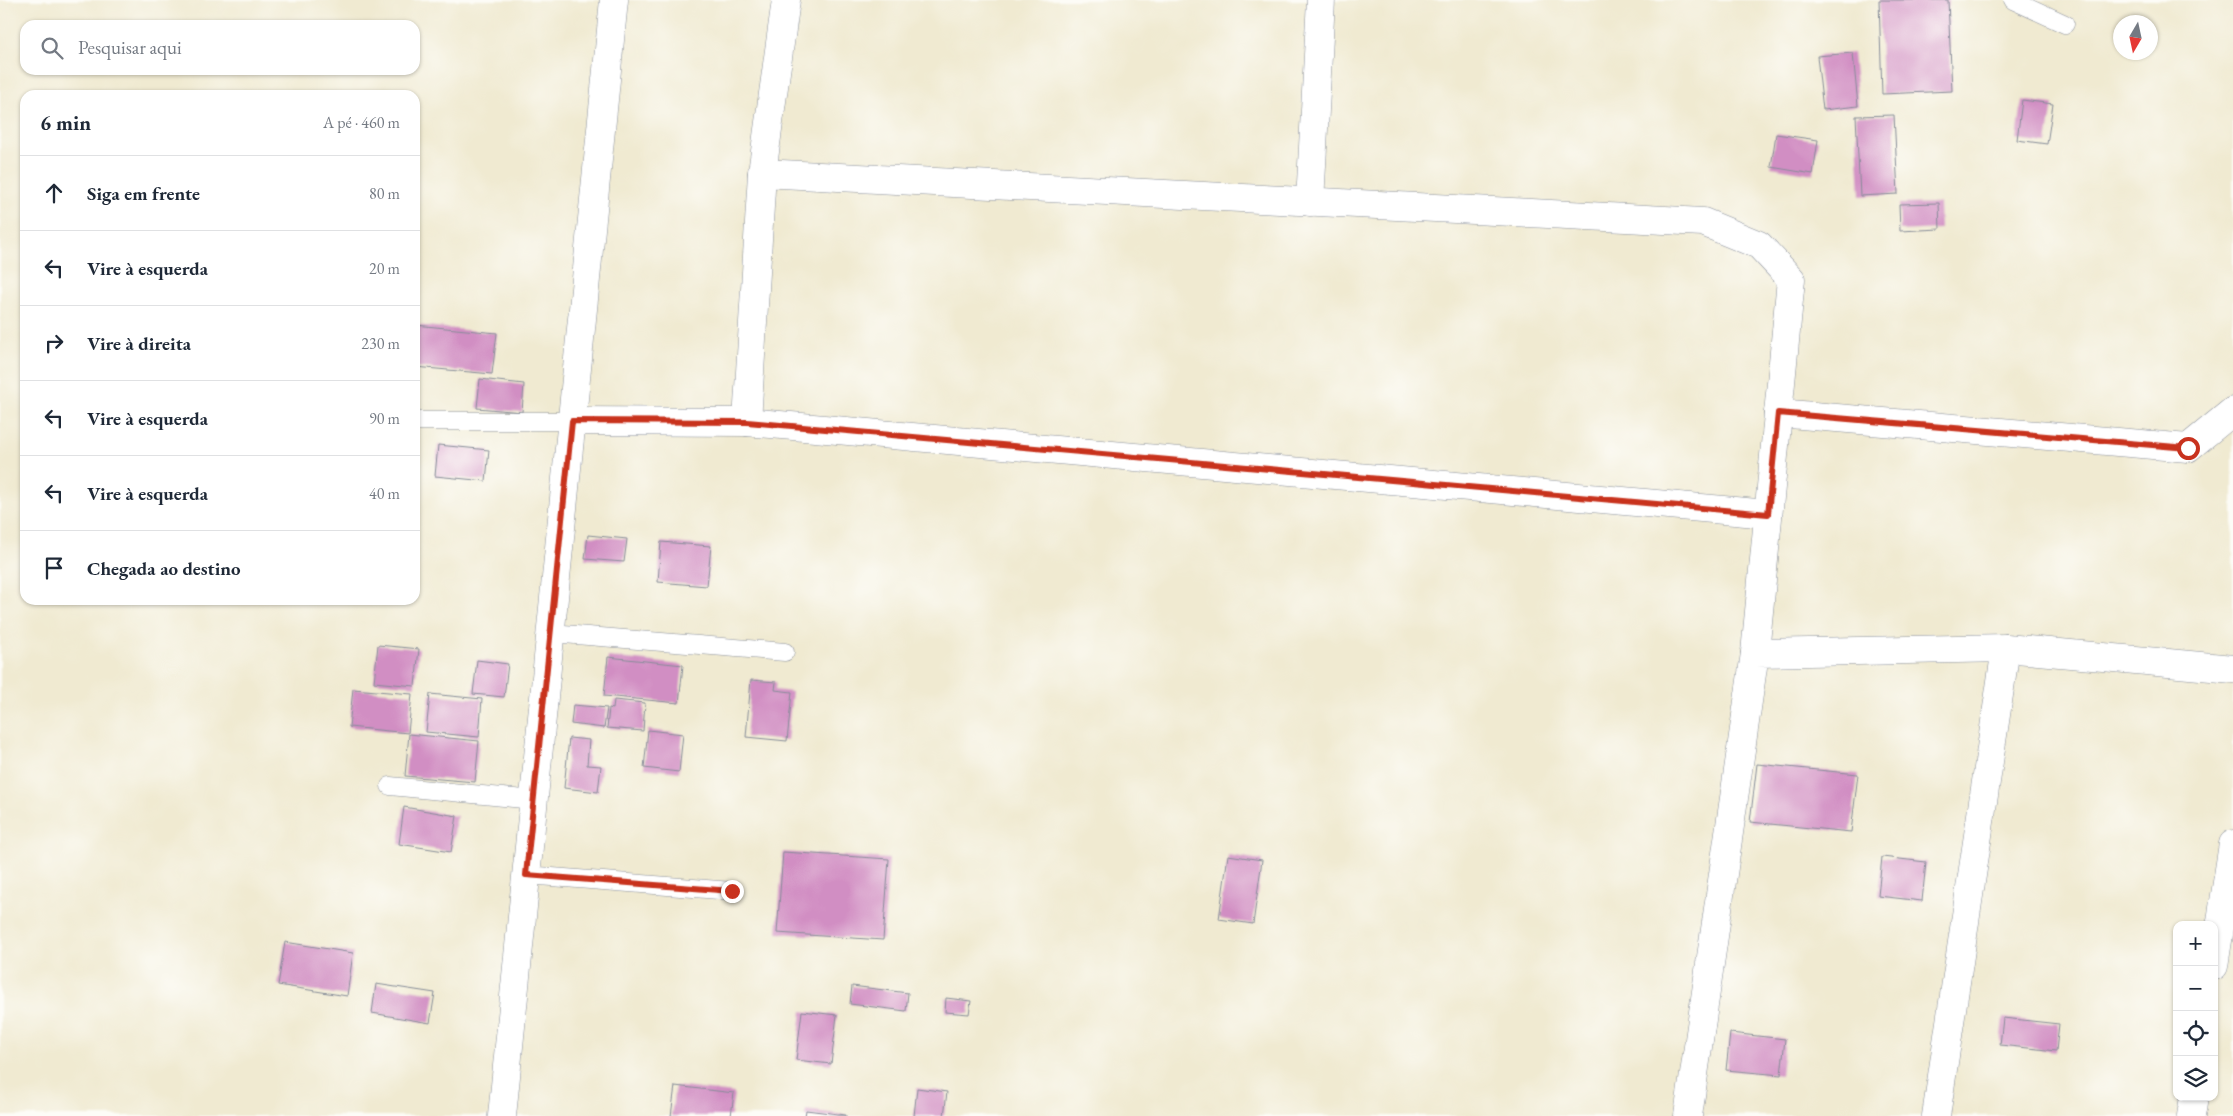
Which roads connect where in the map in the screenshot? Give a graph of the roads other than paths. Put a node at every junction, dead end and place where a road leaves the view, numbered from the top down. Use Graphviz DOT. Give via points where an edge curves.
graph roads {
  1 [pos="614,0"];
  2 [pos="786,0"];
  3 [pos="1321,0"];
  4 [pos="2013,0"];
  5 [pos="2065,24"];
  6 [pos="762,173"];
  7 [pos="1310,202"];
  8 [pos="2233,411"];
  9 [pos="1778,413"];
  10 [pos="420,421"];
  11 [pos="572,421"];
  12 [pos="747,422"];
  13 [pos="1768,514"];
  14 [pos="551,633"];
  15 [pos="2006,648"];
  16 [pos="785,652"];
  17 [pos="1755,653"];
  18 [pos="2233,669"];
  19 [pos="390,786"];
  20 [pos="534,800"];
  21 [pos="2233,844"];
  22 [pos="526,875"];
  23 [pos="732,891"];
  24 [pos="2218,940"];
  25 [pos="2193,1101"];
  26 [pos="502,1116"];
  27 [pos="1688,1116"];
  28 [pos="1936,1116"];
  29 [pos="2191,1116"];
  1 -- 11 [label="street"];
  2 -- 6 [label="street"];
  3 -- 7 [label="street"];
  4 -- 5 [label="lane"];
  6 -- 7 [label="street"];
  6 -- 12 [label="street"];
  7 -- 9 [label="street" via="1702,222 1759,245 1791,279"];
  8 -- 9 [label="street" via="2188,448"];
  9 -- 13 [label="street"];
  10 -- 11 [label="lane"];
  11 -- 12 [label="street"];
  11 -- 14 [label="street"];
  12 -- 13 [label="street"];
  13 -- 17 [label="street"];
  14 -- 16 [label="lane"];
  14 -- 20 [label="street"];
  15 -- 17 [label="street"];
  15 -- 18 [label="street"];
  15 -- 28 [label="street"];
  17 -- 27 [label="street"];
  19 -- 20 [label="lane"];
  20 -- 22 [label="street"];
  21 -- 24 [label="street"];
  22 -- 23 [label="lane"];
  22 -- 26 [label="street"];
  25 -- 29 [label="street"];
}
